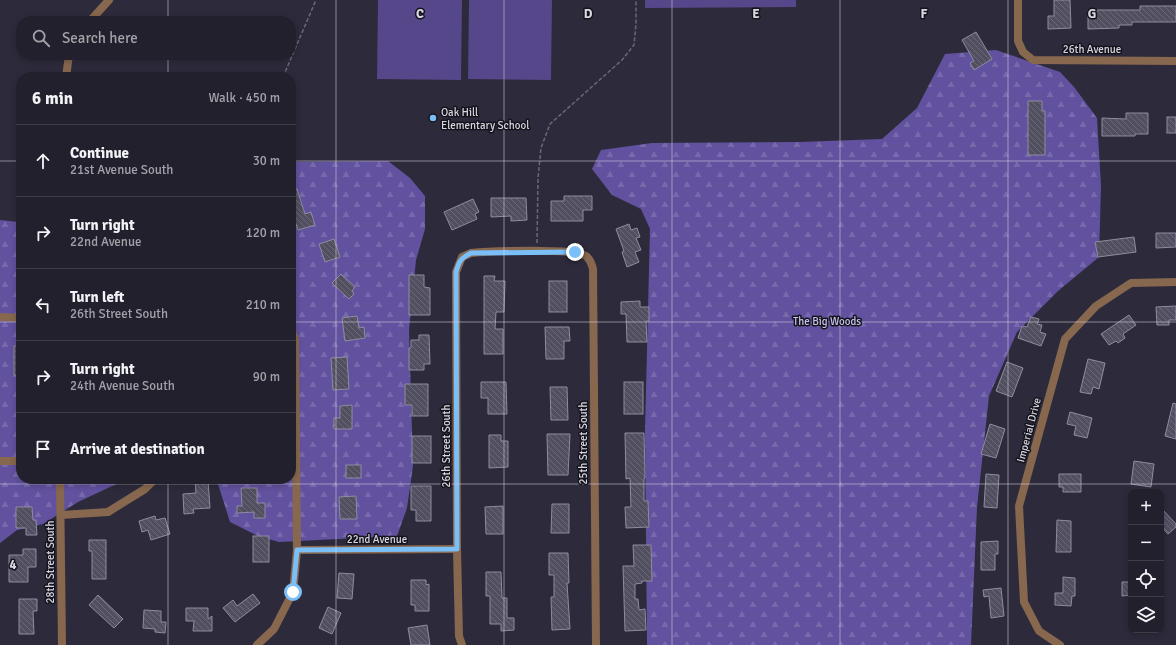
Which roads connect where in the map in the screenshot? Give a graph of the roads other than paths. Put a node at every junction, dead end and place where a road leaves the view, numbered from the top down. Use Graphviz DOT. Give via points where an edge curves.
graph roads {
  1 [pos="109,0"];
  2 [pos="1018,0"];
  3 [pos="95,16"];
  4 [pos="68,60"];
  5 [pos="1176,61"];
  6 [pos="67,72"];
  7 [pos="456,272"];
  8 [pos="1176,282"];
  9 [pos="0,317"];
  10 [pos="16,318"];
  11 [pos="0,461"];
  12 [pos="16,461"];
  13 [pos="60,484"];
  14 [pos="150,484"];
  15 [pos="295,484"];
  16 [pos="61,515"];
  17 [pos="457,549"];
  18 [pos="297,550"];
  19 [pos="62,645"];
  20 [pos="257,645"];
  21 [pos="462,645"];
  22 [pos="596,645"];
  23 [pos="1060,645"];
  1 -- 3 [label="street"];
  2 -- 5 [label="street, 26th Avenue" via="1018,41 1023,52 1033,60"];
  4 -- 6 [label="street"];
  7 -- 17 [label="street, 26th Street South"];
  7 -- 22 [label="street, 25th Street South" via="462,257 471,253 575,252 586,255 591,262"];
  8 -- 23 [label="street, Imperial Drive" via="1131,283 1096,306 1065,339 1019,506 1024,602 1039,631"];
  9 -- 10 [label="street"];
  11 -- 12 [label="street"];
  13 -- 16 [label="street, 28th Street South"];
  14 -- 16 [label="street" via="108,512"];
  15 -- 18 [label="street"];
  16 -- 19 [label="street, 28th Street South"];
  17 -- 18 [label="street, 22nd Avenue"];
  17 -- 21 [label="street, 26th Street South"];
  18 -- 20 [label="street" via="293,592 274,628"];
}
